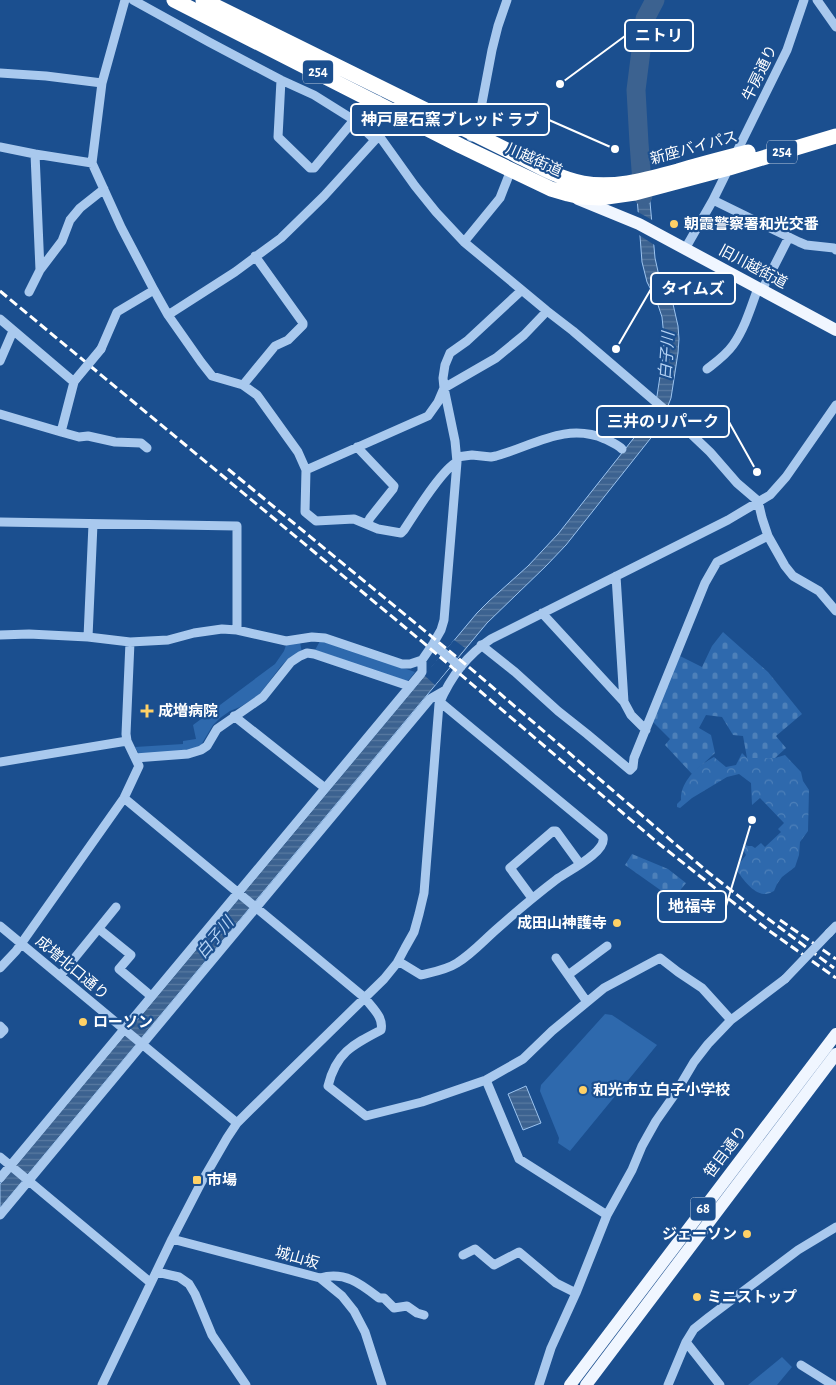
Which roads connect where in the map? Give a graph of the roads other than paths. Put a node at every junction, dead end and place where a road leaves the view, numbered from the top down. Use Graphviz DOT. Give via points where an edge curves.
graph roads {
  1 [pos="125,0"];
  2 [pos="133,0"];
  3 [pos="174,0"];
  4 [pos="203,0"];
  5 [pos="507,0"];
  6 [pos="804,0"];
  7 [pos="817,0"];
  8 [pos="836,27"];
  9 [pos="0,73"];
  10 [pos="281,80"];
  11 [pos="102,83"];
  12 [pos="380,96"];
  13 [pos="354,120"];
  14 [pos="836,126"];
  15 [pos="474,133"];
  16 [pos="836,136"];
  17 [pos="377,139"];
  18 [pos="461,146"];
  19 [pos="0,147"];
  20 [pos="35,154"];
  21 [pos="732,162"];
  22 [pos="92,163"];
  23 [pos="511,170"];
  24 [pos="555,182"];
  25 [pos="634,187"];
  26 [pos="104,189"];
  27 [pos="587,197"];
  28 [pos="713,200"];
  29 [pos="602,209"];
  30 [pos="789,237"];
  31 [pos="464,242"];
  32 [pos="685,249"];
  33 [pos="836,250"];
  34 [pos="255,256"];
  35 [pos="40,270"];
  36 [pos="760,289"];
  37 [pos="154,290"];
  38 [pos="522,290"];
  39 [pos="30,292"];
  40 [pos="547,311"];
  41 [pos="168,315"];
  42 [pos="0,319"];
  43 [pos="836,330"];
  44 [pos="13,331"];
  45 [pos="0,361"];
  46 [pos="707,369"];
  47 [pos="75,381"];
  48 [pos="243,385"];
  49 [pos="444,388"];
  50 [pos="836,405"];
  51 [pos="0,414"];
  52 [pos="61,432"];
  53 [pos="357,447"];
  54 [pos="147,448"];
  55 [pos="622,449"];
  56 [pos="456,460"];
  57 [pos="306,470"];
  58 [pos="758,501"];
  59 [pos="0,522"];
  60 [pos="93,524"];
  61 [pos="367,524"];
  62 [pos="768,536"];
  63 [pos="616,576"];
  64 [pos="836,610"];
  65 [pos="542,614"];
  66 [pos="237,630"];
  67 [pos="0,635"];
  68 [pos="88,637"];
  69 [pos="130,642"];
  70 [pos="433,644"];
  71 [pos="481,645"];
  72 [pos="422,660"];
  73 [pos="461,667"];
  74 [pos="409,686"];
  75 [pos="444,691"];
  76 [pos="440,702"];
  77 [pos="624,702"];
  78 [pos="234,716"];
  79 [pos="646,730"];
  80 [pos="127,741"];
  81 [pos="135,758"];
  82 [pos="0,762"];
  83 [pos="325,788"];
  84 [pos="124,798"];
  85 [pos="580,864"];
  86 [pos="239,894"];
  87 [pos="532,898"];
  88 [pos="116,907"];
  89 [pos="254,907"];
  90 [pos="0,926"];
  91 [pos="99,929"];
  92 [pos="833,930"];
  93 [pos="21,944"];
  94 [pos="607,946"];
  95 [pos="556,958"];
  96 [pos="398,961"];
  97 [pos="0,968"];
  98 [pos="568,975"];
  99 [pos="60,976"];
  100 [pos="151,996"];
  101 [pos="365,998"];
  102 [pos="587,1002"];
  103 [pos="731,1020"];
  104 [pos="0,1026"];
  105 [pos="125,1030"];
  106 [pos="0,1034"];
  107 [pos="836,1034"];
  108 [pos="141,1043"];
  109 [pos="836,1054"];
  110 [pos="486,1080"];
  111 [pos="237,1124"];
  112 [pos="0,1156"];
  113 [pos="11,1166"];
  114 [pos="0,1178"];
  115 [pos="28,1180"];
  116 [pos="0,1215"];
  117 [pos="607,1215"];
  118 [pos="836,1227"];
  119 [pos="172,1239"];
  120 [pos="463,1255"];
  121 [pos="156,1272"];
  122 [pos="320,1278"];
  123 [pos="151,1283"];
  124 [pos="576,1293"];
  125 [pos="424,1315"];
  126 [pos="686,1342"];
  127 [pos="801,1365"];
  128 [pos="102,1385"];
  129 [pos="246,1385"];
  130 [pos="382,1385"];
  131 [pos="539,1385"];
  132 [pos="570,1385"];
  133 [pos="586,1385"];
  134 [pos="668,1385"];
  135 [pos="720,1385"];
  136 [pos="833,1385"];
  1 -- 11 [label="street"];
  2 -- 10 [label="street"];
  3 -- 12 [label="highway, 川越街道 / 254"];
  4 -- 12 [label="highway, 川越街道 / 254"];
  5 -- 15 [label="street" via="492,50"];
  6 -- 21 [label="street, 牛房通り" via="787,50"];
  7 -- 8 [label="street"];
  9 -- 11 [label="street"];
  10 -- 13 [label="street"];
  10 -- 13 [label="street" via="278,137 310,168 314,168"];
  11 -- 22 [label="street"];
  12 -- 15 [label="highway, 川越街道 / 254"];
  12 -- 17 [label="street" via="374,112"];
  12 -- 18 [label="highway, 川越街道 / 254"];
  13 -- 17 [label="street"];
  14 -- 21 [label="highway, 新座バイパス / 254"];
  15 -- 18 [label="street"];
  15 -- 24 [label="highway, 川越街道 / 254"];
  16 -- 21 [label="highway, 新座バイパス / 254"];
  17 -- 31 [label="street"];
  17 -- 34 [label="street" via="281,238"];
  18 -- 23 [label="highway, 川越街道 / 254"];
  19 -- 20 [label="street"];
  20 -- 22 [label="street"];
  20 -- 35 [label="street"];
  21 -- 25 [label="highway, 新座バイパス / 254"];
  21 -- 28 [label="street, 牛房通り"];
  22 -- 26 [label="street"];
  23 -- 24 [label="highway, 川越街道 / 254"];
  23 -- 31 [label="street" via="500,198"];
  24 -- 25 [label="highway, 新座バイパス / 254"];
  24 -- 27 [label="highway, 川越街道 / 254" via="568,194"];
  24 -- 29 [label="main road, 旧川越街道"];
  25 -- 27 [label="highway, 新座バイパス / 254" via="611,197"];
  26 -- 35 [label="street" via="70,220 62,241"];
  26 -- 37 [label="street"];
  27 -- 29 [label="main road"];
  28 -- 30 [label="street"];
  28 -- 32 [label="street, 牛房通り"];
  29 -- 32 [label="main road, 旧川越街道" via="639,224"];
  30 -- 33 [label="street"];
  30 -- 36 [label="street"];
  31 -- 38 [label="street"];
  32 -- 36 [label="main road, 旧川越街道"];
  34 -- 41 [label="street"];
  34 -- 48 [label="street" via="303,325 288,340 275,346"];
  35 -- 39 [label="street"];
  36 -- 43 [label="main road, 旧川越街道"];
  36 -- 46 [label="street" via="732,346"];
  37 -- 41 [label="street"];
  37 -- 47 [label="street, bridge" via="117,312 101,349"];
  38 -- 40 [label="street"];
  38 -- 49 [label="street" via="468,341 450,353 445,365"];
  40 -- 49 [label="street" via="496,358"];
  40 -- 58 [label="street" via="671,415"];
  41 -- 48 [label="street" via="210,374"];
  42 -- 44 [label="street"];
  44 -- 45 [label="street"];
  44 -- 47 [label="street"];
  47 -- 52 [label="street"];
  48 -- 57 [label="street" via="257,395 298,452"];
  49 -- 53 [label="street" via="428,416"];
  49 -- 56 [label="street"];
  50 -- 58 [label="street" via="786,477 770,495"];
  51 -- 52 [label="street"];
  52 -- 54 [label="street" via="115,442 142,443"];
  53 -- 57 [label="street"];
  53 -- 61 [label="street" via="394,486"];
  55 -- 56 [label="street" via="593,434 560,434 496,456 472,455"];
  56 -- 61 [label="street" via="401,533"];
  56 -- 70 [label="street" via="444,620"];
  57 -- 61 [label="street" via="304,509 314,520 350,519"];
  58 -- 62 [label="street"];
  58 -- 63 [label="street" via="728,520"];
  59 -- 60 [label="street"];
  60 -- 66 [label="street" via="237,526"];
  60 -- 68 [label="street"];
  62 -- 64 [label="street" via="793,576 815,588"];
  62 -- 79 [label="street" via="717,562 705,583"];
  63 -- 65 [label="street"];
  63 -- 77 [label="street"];
  65 -- 71 [label="street"];
  65 -- 77 [label="street"];
  66 -- 69 [label="street" via="222,629 168,640"];
  66 -- 72 [label="street" via="286,640 325,638 402,664"];
  67 -- 68 [label="street"];
  68 -- 69 [label="street"];
  69 -- 80 [label="street"];
  70 -- 72 [label="street"];
  70 -- 73 [label="street"];
  71 -- 73 [label="street"];
  71 -- 79 [label="street" via="628,769 632,769"];
  72 -- 74 [label="street" via="422,672"];
  73 -- 75 [label="street"];
  74 -- 78 [label="street" via="307,653 292,662 262,697"];
  74 -- 83 [label="street"];
  75 -- 76 [label="street"];
  75 -- 89 [label="street" via="430,699"];
  76 -- 85 [label="street" via="603,837 596,854"];
  76 -- 96 [label="street" via="424,893 414,932"];
  77 -- 79 [label="street" via="631,715"];
  78 -- 81 [label="street" via="217,729 201,750"];
  78 -- 83 [label="street"];
  80 -- 81 [label="street"];
  80 -- 82 [label="street"];
  81 -- 84 [label="street" via="139,766"];
  83 -- 86 [label="street"];
  84 -- 86 [label="street"];
  84 -- 93 [label="street"];
  85 -- 87 [label="street"];
  85 -- 87 [label="street" via="553,831 510,868"];
  86 -- 89 [label="street"];
  86 -- 100 [label="street"];
  87 -- 96 [label="street" via="475,951 456,964 421,975"];
  88 -- 91 [label="street"];
  89 -- 101 [label="street"];
  89 -- 108 [label="street"];
  90 -- 93 [label="street, 成増北口通り"];
  91 -- 99 [label="street"];
  91 -- 100 [label="street" via="131,955 119,969"];
  92 -- 103 [label="street, bridge" via="785,979"];
  93 -- 97 [label="street"];
  93 -- 99 [label="street, 成増北口通り"];
  94 -- 98 [label="street"];
  95 -- 98 [label="street"];
  96 -- 101 [label="street"];
  98 -- 102 [label="street"];
  99 -- 105 [label="street, 成増北口通り"];
  100 -- 105 [label="street"];
  101 -- 110 [label="street" via="380,1018 381,1030 355,1044 338,1060 328,1086 366,1116 422,1102"];
  101 -- 111 [label="street"];
  102 -- 103 [label="street" via="604,988 660,958 702,988"];
  102 -- 110 [label="street" via="523,1059"];
  103 -- 117 [label="street" via="694,1062 656,1121"];
  104 -- 106 [label="street" via="4,1030"];
  105 -- 108 [label="street, 成増北口通り"];
  105 -- 113 [label="street"];
  107 -- 132 [label="main road, 笹目通り / 68"];
  108 -- 111 [label="street, 成増北口通り"];
  108 -- 115 [label="street"];
  109 -- 133 [label="main road, 笹目通り / 68"];
  110 -- 117 [label="street" via="519,1159"];
  111 -- 119 [label="street"];
  112 -- 113 [label="street"];
  113 -- 114 [label="street"];
  113 -- 115 [label="street"];
  115 -- 116 [label="street"];
  115 -- 123 [label="street"];
  117 -- 124 [label="street"];
  118 -- 126 [label="street" via="798,1250 708,1317 694,1329"];
  119 -- 121 [label="street"];
  119 -- 122 [label="street, 城山坂"];
  120 -- 124 [label="street" via="475,1249 494,1265 519,1252 556,1283"];
  121 -- 123 [label="street"];
  121 -- 129 [label="street" via="179,1277 189,1284 212,1335"];
  122 -- 125 [label="street" via="343,1276 384,1298 394,1308 407,1306"];
  122 -- 130 [label="street, 城山坂" via="354,1311 365,1332"];
  123 -- 128 [label="street"];
  124 -- 131 [label="street" via="551,1348"];
  126 -- 134 [label="street"];
  126 -- 135 [label="street"];
  127 -- 136 [label="street"];
}
